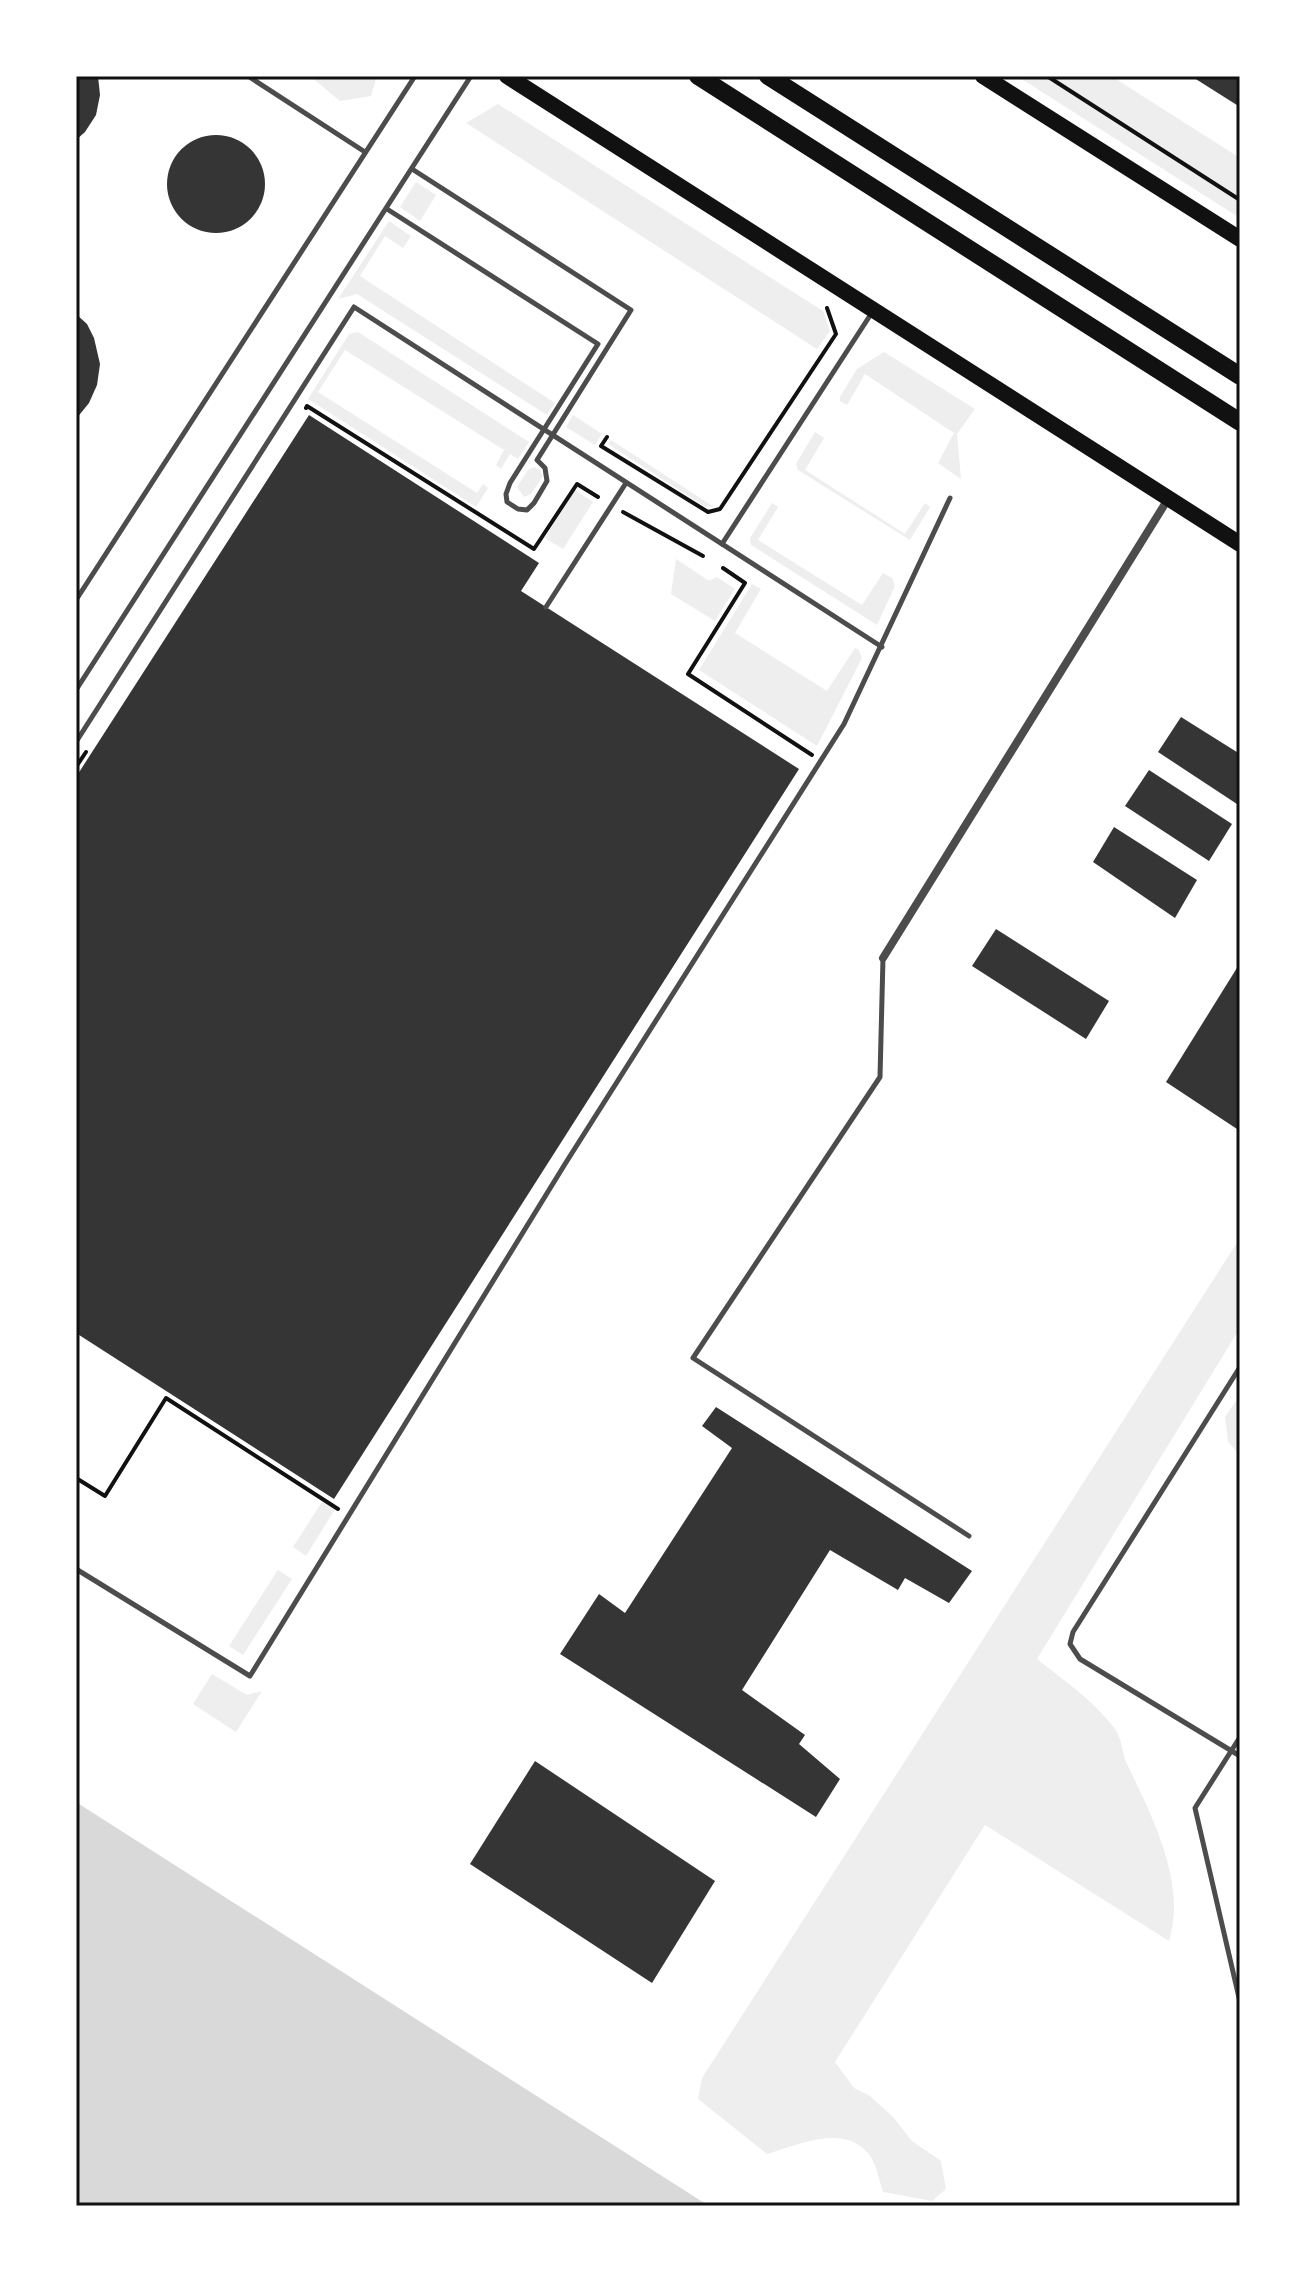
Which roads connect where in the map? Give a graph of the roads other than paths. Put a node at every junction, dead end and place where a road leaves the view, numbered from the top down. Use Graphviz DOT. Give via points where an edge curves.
graph roads {
  1 [pos="248,76"];
  2 [pos="415,76"];
  3 [pos="471,76"];
  4 [pos="507,76"];
  5 [pos="698,76"];
  6 [pos="768,76"];
  7 [pos="983,76"];
  8 [pos="365,152"];
  9 [pos="412,169"];
  10 [pos="387,209"];
  11 [pos="1240,239"];
  12 [pos="874,310"];
  13 [pos="1240,376"];
  14 [pos="1240,422"];
  15 [pos="544,429"];
  16 [pos="552,435"];
  17 [pos="626,483"];
  18 [pos="950,498"];
  19 [pos="1169,498"];
  20 [pos="722,544"];
  21 [pos="1240,544"];
  22 [pos="77,595"];
  23 [pos="546,607"];
  24 [pos="882,647"];
  25 [pos="76,690"];
  26 [pos="76,742"];
  27 [pos="883,958"];
  28 [pos="1240,1367"];
  29 [pos="969,1536"];
  30 [pos="76,1569"];
  31 [pos="1240,1737"];
  32 [pos="1232,1751"];
  33 [pos="1240,1756"];
  34 [pos="1240,2002"];
  1 -- 8 [label="lane"];
  2 -- 8 [label="lane"];
  3 -- 9 [label="lane"];
  4 -- 12 [label="highway"];
  5 -- 14 [label="highway"];
  6 -- 13 [label="highway"];
  7 -- 11 [label="highway"];
  8 -- 22 [label="lane"];
  9 -- 10 [label="lane"];
  9 -- 16 [label="lane" via="631,310"];
  10 -- 15 [label="lane" via="598,344"];
  10 -- 25 [label="lane"];
  12 -- 19 [label="highway"];
  12 -- 20 [label="lane"];
  15 -- 16 [label="lane"];
  15 -- 16 [label="lane" via="506,494 507,502 518,509 527,510 547,481 537,460"];
  15 -- 26 [label="lane" via="354,307"];
  16 -- 17 [label="lane"];
  17 -- 20 [label="lane"];
  17 -- 23 [label="lane"];
  18 -- 24 [label="lane"];
  19 -- 21 [label="highway"];
  19 -- 27 [label="street"];
  20 -- 24 [label="lane"];
  24 -- 30 [label="lane" via="844,724 250,1676"];
  27 -- 29 [label="lane" via="880,1077 693,1358"];
  28 -- 32 [label="lane" via="1070,1644 1080,1659"];
  31 -- 32 [label="lane"];
  32 -- 33 [label="lane"];
  32 -- 34 [label="lane" via="1195,1808"];
}
